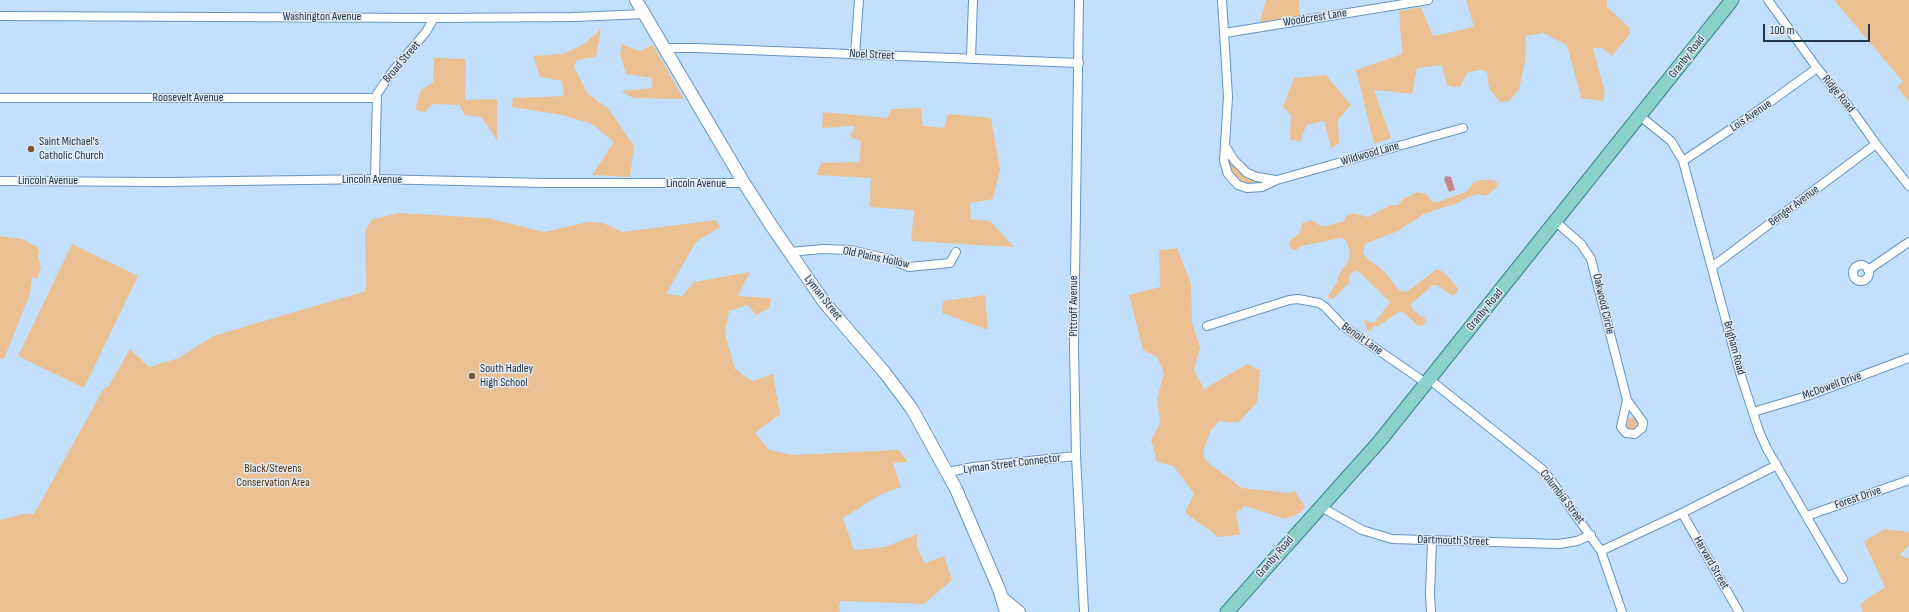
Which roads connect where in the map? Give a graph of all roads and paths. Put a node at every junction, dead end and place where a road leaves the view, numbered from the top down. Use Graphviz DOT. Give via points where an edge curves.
graph roads {
  1 [pos="636,0"];
  2 [pos="859,0"];
  3 [pos="973,0"];
  4 [pos="1079,0"];
  5 [pos="1222,0"];
  6 [pos="1428,0"];
  7 [pos="1768,0"];
  8 [pos="1729,1"];
  9 [pos="644,14"];
  10 [pos="0,16"];
  11 [pos="434,18"];
  12 [pos="1225,33"];
  13 [pos="664,48"];
  14 [pos="855,54"];
  15 [pos="971,58"];
  16 [pos="1079,63"];
  17 [pos="1817,68"];
  18 [pos="0,98"];
  19 [pos="376,98"];
  20 [pos="1640,116"];
  21 [pos="1463,128"];
  22 [pos="1876,144"];
  23 [pos="1226,147"];
  24 [pos="1683,161"];
  25 [pos="375,179"];
  26 [pos="1277,180"];
  27 [pos="0,181"];
  28 [pos="744,183"];
  29 [pos="1909,186"];
  30 [pos="1556,222"];
  31 [pos="1909,242"];
  32 [pos="790,252"];
  33 [pos="956,252"];
  34 [pos="1712,267"];
  35 [pos="1868,270"];
  36 [pos="1206,326"];
  37 [pos="1909,358"];
  38 [pos="1428,381"];
  39 [pos="1626,400"];
  40 [pos="1753,412"];
  41 [pos="1076,456"];
  42 [pos="1776,464"];
  43 [pos="948,472"];
  44 [pos="1909,480"];
  45 [pos="1321,507"];
  46 [pos="1682,513"];
  47 [pos="1807,516"];
  48 [pos="1591,535"];
  49 [pos="1432,541"];
  50 [pos="1601,551"];
  51 [pos="1843,579"];
  52 [pos="1002,598"];
  53 [pos="1006,612"];
  54 [pos="1019,612"];
  55 [pos="1084,612"];
  56 [pos="1227,612"];
  57 [pos="1431,612"];
  58 [pos="1622,612"];
  59 [pos="1739,612"];
  1 -- 9 [label="main road, Lyman Street"];
  2 -- 14 [label="street"];
  3 -- 15 [label="street"];
  4 -- 16 [label="street, Pittroff Avenue"];
  5 -- 12 [label="street, Wildwood Lane"];
  6 -- 12 [label="street, Woodcrest Lane"];
  7 -- 17 [label="street, Ridge Road"];
  8 -- 20 [label="main road, Granby Road"];
  9 -- 11 [label="street, Washington Avenue"];
  9 -- 13 [label="main road, Lyman Street"];
  10 -- 11 [label="street, Washington Avenue"];
  11 -- 19 [label="street, Broad Street" via="426,32 383,82"];
  12 -- 23 [label="street, Wildwood Lane" via="1228,97"];
  13 -- 14 [label="street, Noel Street"];
  13 -- 28 [label="main road, Lyman Street"];
  14 -- 15 [label="street, Noel Street"];
  15 -- 16 [label="street, Noel Street"];
  16 -- 41 [label="street, Pittroff Avenue" via="1074,300"];
  17 -- 22 [label="street, Ridge Road"];
  17 -- 24 [label="street, Lois Avenue"];
  18 -- 19 [label="street, Roosevelt Avenue"];
  19 -- 25 [label="street, Broad Street"];
  20 -- 24 [label="street, Brigham Road" via="1671,141"];
  20 -- 30 [label="main road, Granby Road"];
  21 -- 26 [label="street, Wildwood Lane"];
  22 -- 29 [label="street, Ridge Road"];
  22 -- 34 [label="street, Benger Avenue"];
  23 -- 26 [label="street, Wildwood Lane" via="1234,160 1247,172 1257,177"];
  23 -- 26 [label="street, Wildwood Lane" via="1226,171 1238,185 1252,189"];
  24 -- 34 [label="street, Brigham Road"];
  25 -- 27 [label="street, Lincoln Avenue"];
  25 -- 28 [label="street, Lincoln Avenue" via="544,183"];
  28 -- 32 [label="main road, Lyman Street"];
  30 -- 38 [label="main road, Granby Road"];
  30 -- 39 [label="street, Oakwood Circle" via="1581,244 1591,259"];
  31 -- 35 [label="street"];
  32 -- 33 [label="street, Old Plains Hollow" via="851,250 889,259 909,267 950,263"];
  32 -- 43 [label="main road, Lyman Street" via="824,302 900,391"];
  34 -- 40 [label="street, Brigham Road"];
  36 -- 38 [label="street, Benoit Lane" via="1289,300 1319,303 1343,326"];
  37 -- 40 [label="street, McDowell Drive" via="1807,396"];
  38 -- 45 [label="main road, Granby Road" via="1371,452"];
  38 -- 48 [label="street, Columbia Street" via="1543,470"];
  40 -- 42 [label="street, Brigham Road" via="1763,441"];
  41 -- 43 [label="street, Lyman Street Connector"];
  41 -- 55 [label="street, Pittroff Avenue"];
  42 -- 46 [label="street"];
  42 -- 47 [label="street, Brigham Road"];
  43 -- 52 [label="main road, Lyman Street"];
  44 -- 47 [label="street, Forest Drive"];
  45 -- 49 [label="street, Dartmouth Street" via="1373,535 1392,539"];
  45 -- 56 [label="main road, Granby Road"];
  46 -- 50 [label="street"];
  46 -- 59 [label="street, Harvard Street"];
  47 -- 51 [label="street, Brigham Road"];
  48 -- 49 [label="street, Dartmouth Street" via="1559,544"];
  48 -- 50 [label="street, Columbia Street"];
  49 -- 57 [label="street" via="1429,603"];
  50 -- 58 [label="street, Columbia Street"];
  52 -- 53 [label="main road, Lyman Street"];
  52 -- 54 [label="main road, Lyman Street"];
}
